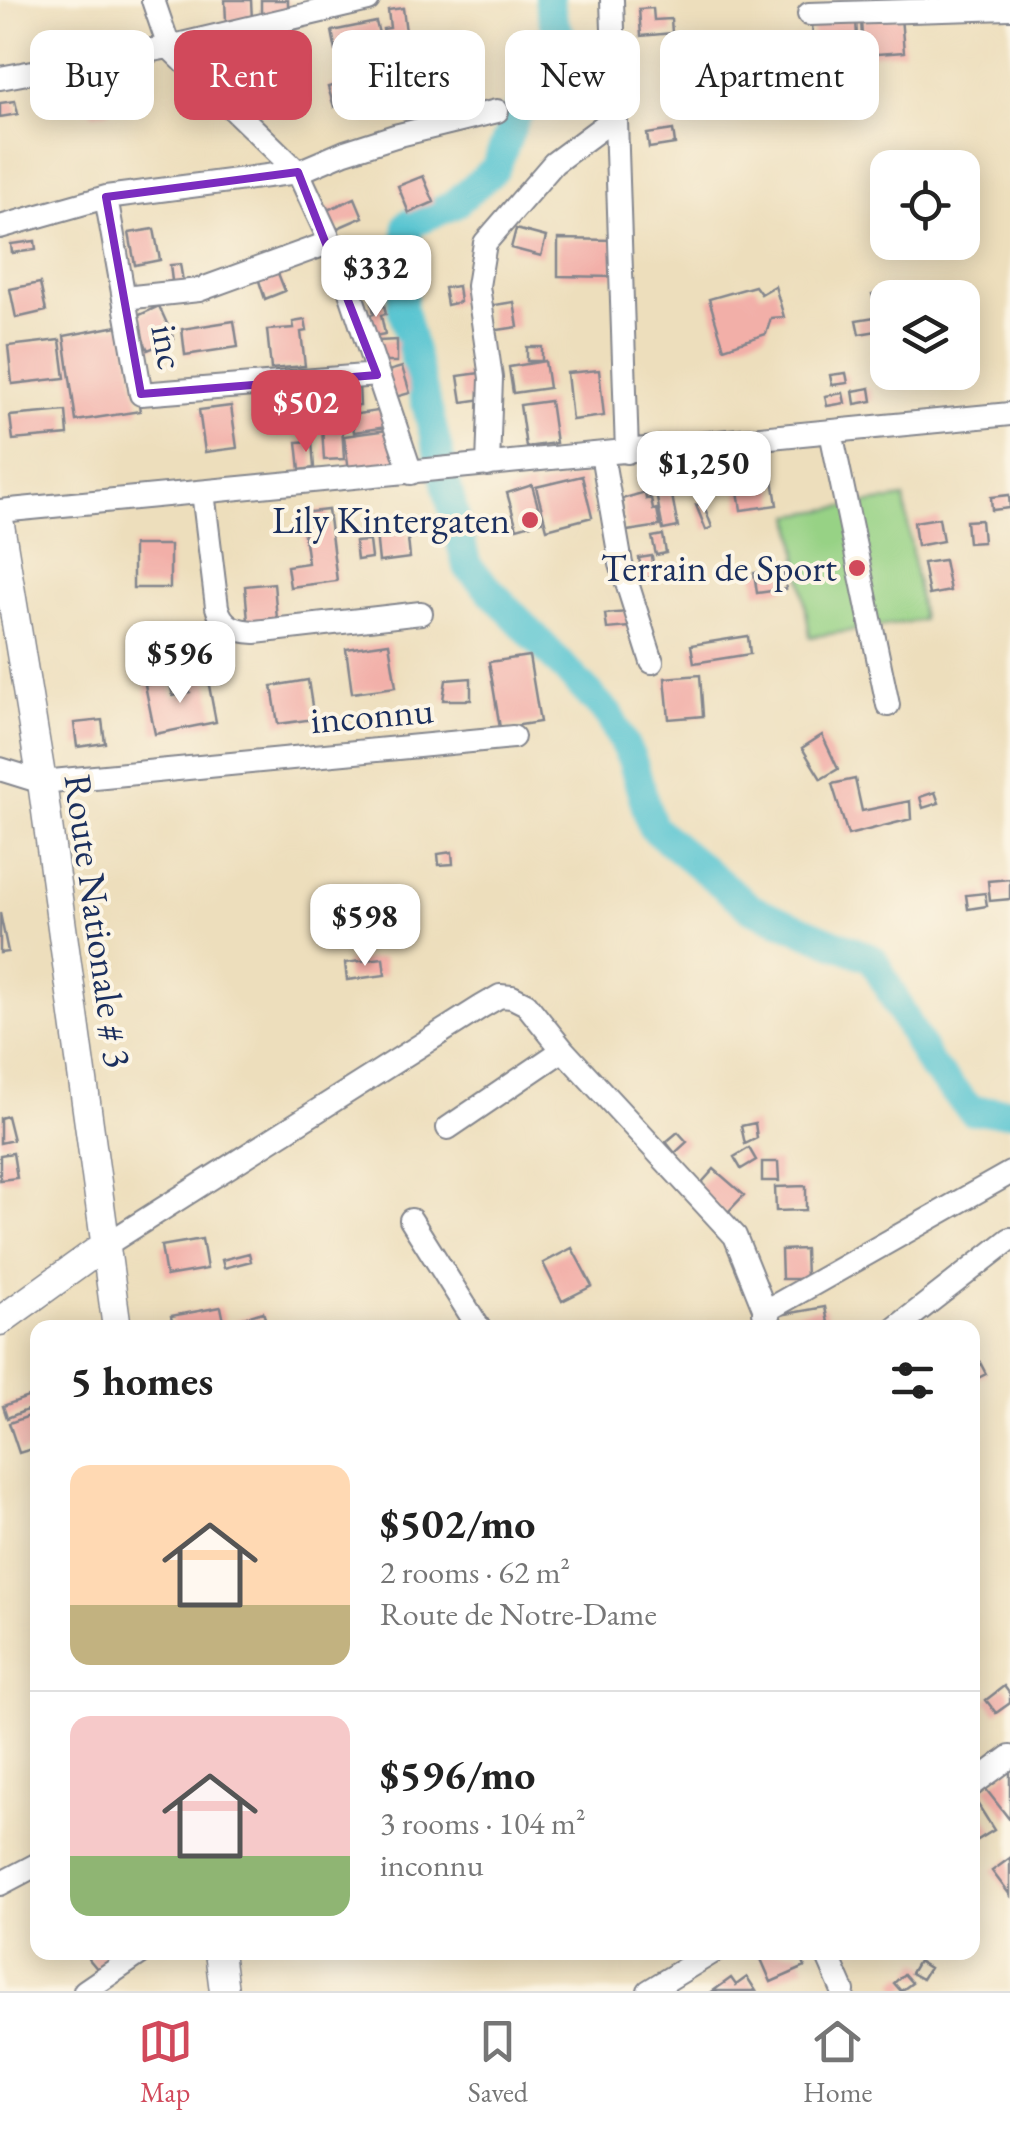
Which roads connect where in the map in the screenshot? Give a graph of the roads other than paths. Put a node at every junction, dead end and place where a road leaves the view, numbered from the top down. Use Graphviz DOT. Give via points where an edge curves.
graph roads {
  1 [pos="153,0"];
  2 [pos="368,0"];
  3 [pos="637,0"];
  4 [pos="611,1"];
  5 [pos="1010,8"];
  6 [pos="809,14"];
  7 [pos="612,30"];
  8 [pos="169,47"];
  9 [pos="0,78"];
  10 [pos="497,112"];
  11 [pos="612,120"];
  12 [pos="616,120"];
  13 [pos="298,172"];
  14 [pos="106,198"];
  15 [pos="0,227"];
  16 [pos="331,242"];
  17 [pos="124,298"];
  18 [pos="376,375"];
  19 [pos="1010,414"];
  20 [pos="830,432"];
  21 [pos="626,452"];
  22 [pos="602,454"];
  23 [pos="480,466"];
  24 [pos="420,472"];
  25 [pos="203,492"];
  26 [pos="0,511"];
  27 [pos="0,526"];
  28 [pos="421,613"];
  29 [pos="652,662"];
  30 [pos="888,705"];
  31 [pos="513,737"];
  32 [pos="0,768"];
  33 [pos="42,782"];
  34 [pos="564,1050"];
  35 [pos="448,1128"];
  36 [pos="1010,1172"];
  37 [pos="411,1220"];
  38 [pos="1010,1239"];
  39 [pos="104,1246"];
  40 [pos="117,1320"];
  41 [pos="474,1320"];
  42 [pos="768,1320"];
  43 [pos="906,1320"];
  44 [pos="0,1321"];
  45 [pos="1010,1758"];
  46 [pos="980,1779"];
  47 [pos="30,1868"];
  48 [pos="0,1884"];
  49 [pos="130,1960"];
  50 [pos="221,1960"];
  51 [pos="700,1960"];
  52 [pos="829,1960"];
  53 [pos="85,1991"];
  54 [pos="224,1991"];
  55 [pos="649,1991"];
  56 [pos="843,1991"];
  1 -- 8 [label="street"];
  2 -- 8 [label="street"];
  3 -- 4 [label="street"];
  4 -- 7 [label="street"];
  5 -- 6 [label="street"];
  8 -- 9 [label="street"];
  8 -- 13 [label="street"];
  10 -- 13 [label="street" via="378,141"];
  11 -- 23 [label="street" via="554,163 484,243 478,286 491,378"];
  12 -- 21 [label="street"];
  13 -- 14 [label="street"];
  13 -- 16 [label="street"];
  14 -- 15 [label="street"];
  14 -- 17 [label="street, inc"];
  16 -- 17 [label="street" via="199,290"];
  16 -- 18 [label="street"];
  17 -- 18 [label="street, inc" via="141,394"];
  18 -- 24 [label="street"];
  19 -- 20 [label="street"];
  20 -- 21 [label="street"];
  20 -- 30 [label="street"];
  21 -- 22 [label="street"];
  22 -- 23 [label="street"];
  22 -- 29 [label="street" via="612,524"];
  23 -- 24 [label="street"];
  24 -- 25 [label="street"];
  25 -- 26 [label="street"];
  25 -- 28 [label="street" via="217,607 228,626 255,632"];
  27 -- 33 [label="main road, Route Nationale # 3"];
  31 -- 33 [label="street, inconnu"];
  32 -- 33 [label="street, inconnu"];
  33 -- 39 [label="main road, Route Nationale # 3"];
  34 -- 35 [label="street"];
  34 -- 39 [label="street" via="526,1004 500,996"];
  34 -- 42 [label="street" via="735,1236"];
  36 -- 42 [label="street"];
  37 -- 41 [label="street"];
  38 -- 43 [label="street"];
  39 -- 40 [label="main road, Route Nationale # 3"];
  39 -- 44 [label="main road"];
  45 -- 46 [label="street"];
  47 -- 48 [label="street"];
  49 -- 53 [label="street"];
  50 -- 54 [label="main road"];
  51 -- 55 [label="street"];
  52 -- 56 [label="street"];
}
